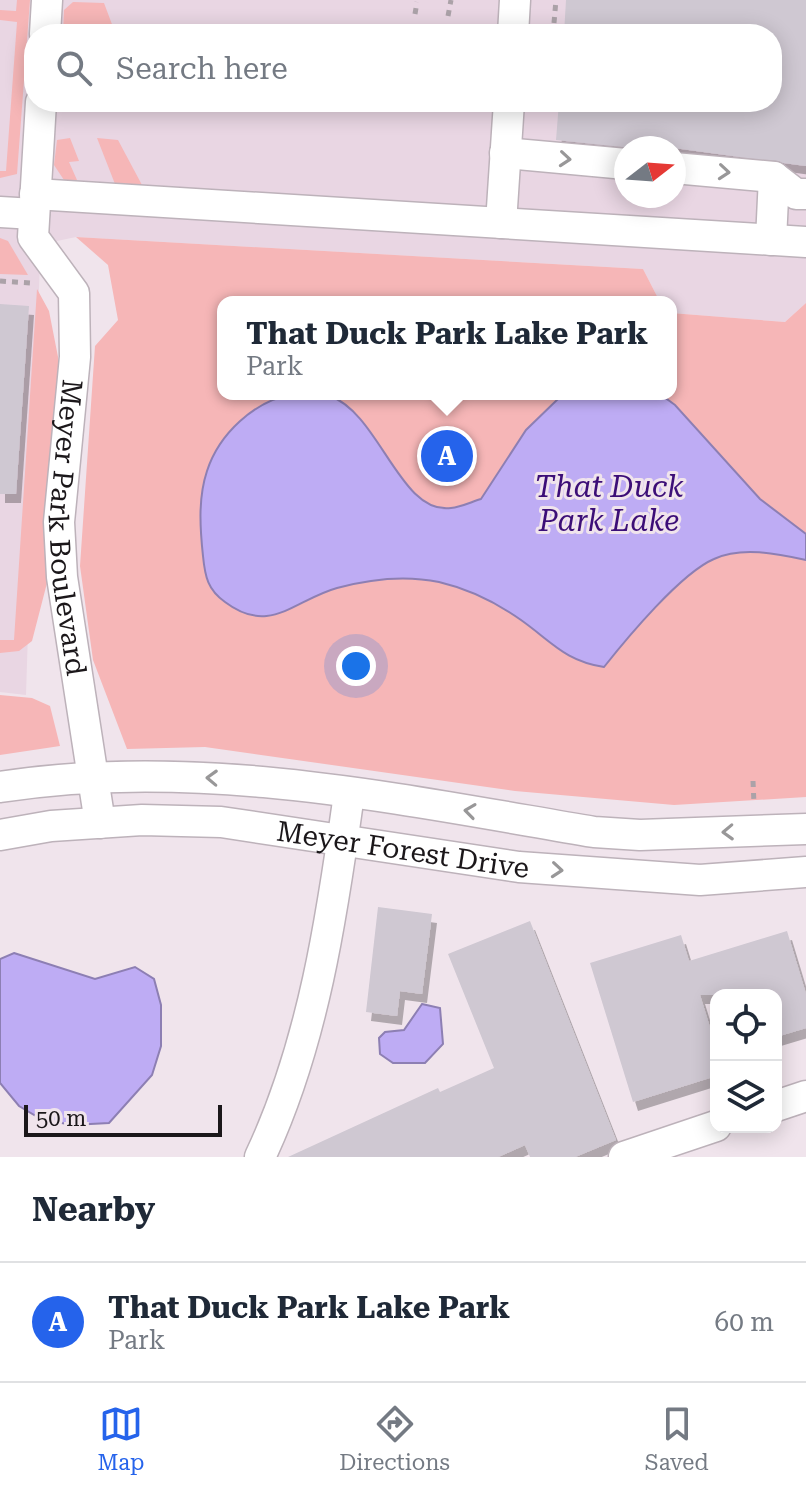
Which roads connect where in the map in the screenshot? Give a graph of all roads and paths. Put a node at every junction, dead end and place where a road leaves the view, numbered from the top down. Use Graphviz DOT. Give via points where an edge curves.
graph roads {
  1 [pos="47,0"];
  2 [pos="451,0"];
  3 [pos="515,0"];
  4 [pos="556,0"];
  5 [pos="417,2"];
  6 [pos="415,14"];
  7 [pos="448,16"];
  8 [pos="554,23"];
  9 [pos="46,24"];
  10 [pos="514,24"];
  11 [pos="40,112"];
  12 [pos="508,112"];
  13 [pos="505,153"];
  14 [pos="614,163"];
  15 [pos="686,169"];
  16 [pos="774,177"];
  17 [pos="806,194"];
  18 [pos="34,204"];
  19 [pos="0,212"];
  20 [pos="501,223"];
  21 [pos="771,240"];
  22 [pos="806,242"];
  23 [pos="0,281"];
  24 [pos="30,283"];
  25 [pos="95,775"];
  26 [pos="0,787"];
  27 [pos="349,794"];
  28 [pos="100,823"];
  29 [pos="806,829"];
  30 [pos="0,835"];
  31 [pos="343,839"];
  32 [pos="806,872"];
  33 [pos="806,1096"];
  34 [pos="782,1104"];
  35 [pos="710,1128"];
  36 [pos="260,1157"];
  37 [pos="624,1157"];
  1 -- 9 [label="street"];
  2 -- 7 [label="path"];
  3 -- 10 [label="street"];
  4 -- 8 [label="path"];
  5 -- 6 [label="path"];
  11 -- 18 [label="street, Meyer Park Boulevard"];
  12 -- 13 [label="street"];
  13 -- 14 [label="street, one-way"];
  13 -- 20 [label="street"];
  15 -- 16 [label="street, one-way"];
  16 -- 17 [label="street" via="796,194"];
  16 -- 21 [label="street"];
  18 -- 19 [label="street"];
  18 -- 20 [label="street"];
  18 -- 25 [label="street, Meyer Park Boulevard" via="33,237 74,293 75,357 59,522 62,577"];
  20 -- 21 [label="street"];
  21 -- 22 [label="street"];
  23 -- 24 [label="path"];
  25 -- 26 [label="street, Meyer Forest Drive"];
  27 -- 25 [label="street, Meyer Forest Drive, one-way" via="229,778"];
  25 -- 28 [label="street, Meyer Park Boulevard"];
  29 -- 27 [label="street, Meyer Forest Drive, one-way" via="594,832"];
  27 -- 31 [label="street"];
  28 -- 30 [label="street, Meyer Forest Drive"];
  28 -- 31 [label="street, Meyer Forest Drive" via="221,822"];
  31 -- 32 [label="street, Meyer Forest Drive, one-way" via="519,867 617,875 700,880"];
  31 -- 36 [label="street" via="307,1026 283,1108"];
  33 -- 34 [label="street"];
  35 -- 37 [label="street"];
}
